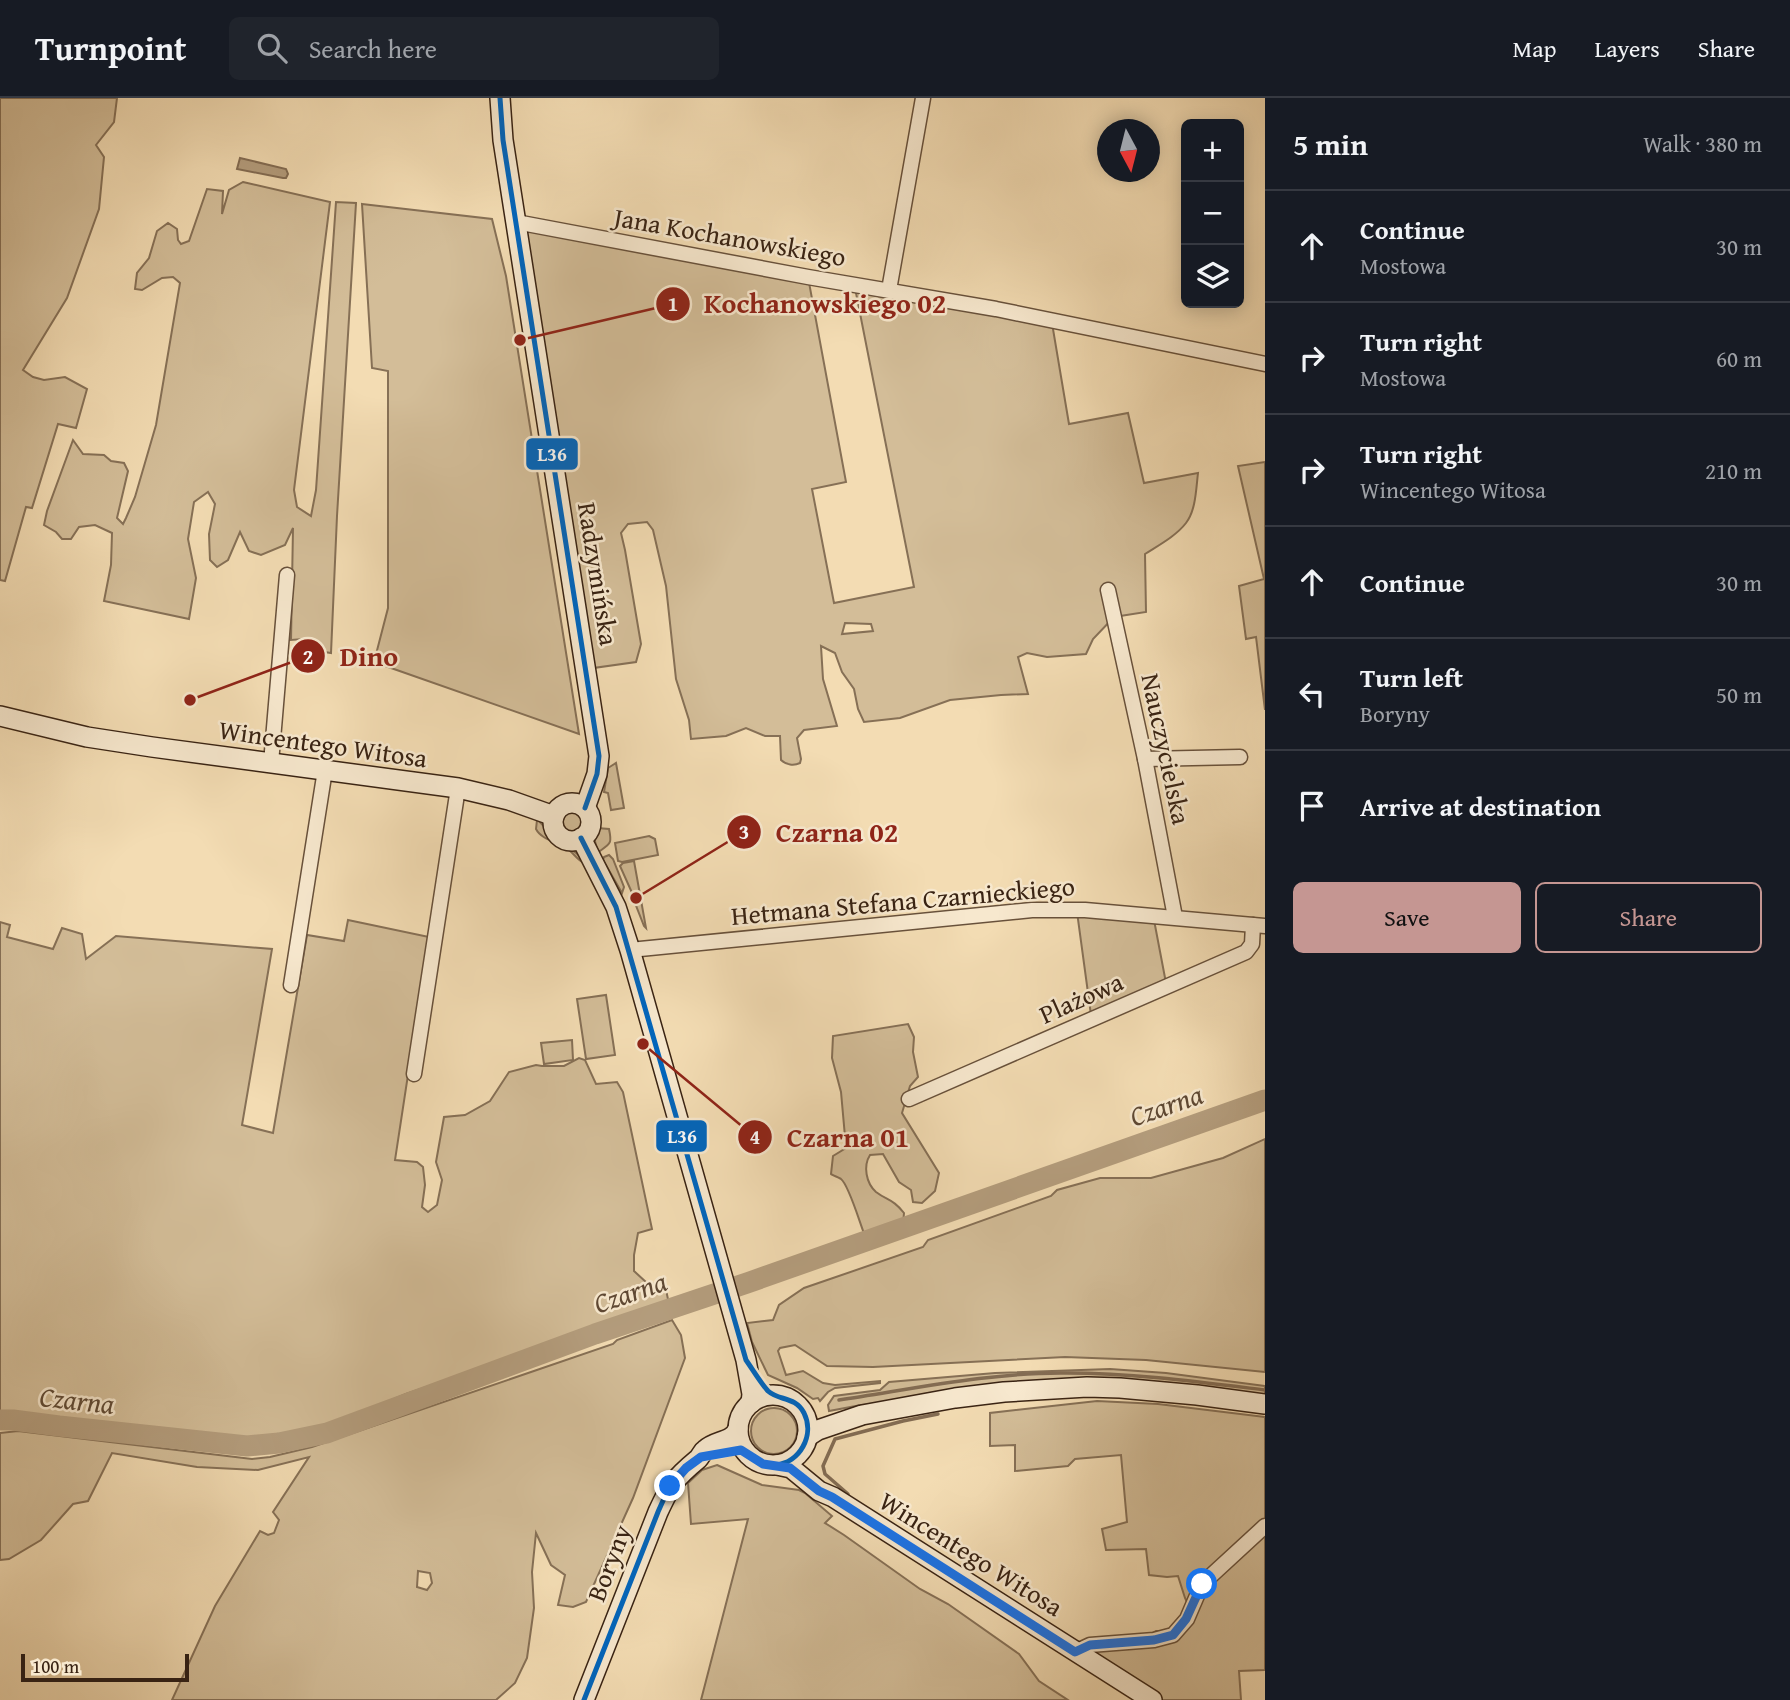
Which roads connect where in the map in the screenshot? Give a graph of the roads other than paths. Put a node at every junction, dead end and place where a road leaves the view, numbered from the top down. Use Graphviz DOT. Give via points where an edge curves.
graph roads {
  1 [pos="500,98"];
  2 [pos="923,98"];
  3 [pos="516,222"];
  4 [pos="889,290"];
  5 [pos="1265,364"];
  6 [pos="287,575"];
  7 [pos="1108,590"];
  8 [pos="0,716"];
  9 [pos="1240,757"];
  10 [pos="1145,759"];
  11 [pos="271,763"];
  12 [pos="325,770"];
  13 [pos="458,788"];
  14 [pos="585,808"];
  15 [pos="554,816"];
  16 [pos="581,838"];
  17 [pos="1175,917"];
  18 [pos="1259,925"];
  19 [pos="629,950"];
  20 [pos="291,985"];
  21 [pos="414,1074"];
  22 [pos="909,1099"];
  23 [pos="746,1360"];
  24 [pos="774,1395"];
  25 [pos="751,1403"];
  26 [pos="1265,1404"];
  27 [pos="804,1414"];
  28 [pos="862,1415"];
  29 [pos="738,1429"];
  30 [pos="805,1443"];
  31 [pos="746,1452"];
  32 [pos="701,1457"];
  33 [pos="777,1465"];
  34 [pos="832,1497"];
  35 [pos="1265,1526"];
  36 [pos="1075,1652"];
  37 [pos="584,1700"];
  38 [pos="1152,1700"];
  1 -- 3 [label="main road, Radzymińska"];
  2 -- 4 [label="street"];
  3 -- 4 [label="street, Jana Kochanowskiego"];
  3 -- 14 [label="main road, Radzymińska" via="600,755"];
  4 -- 5 [label="street, Jana Kochanowskiego"];
  6 -- 11 [label="street"];
  7 -- 10 [label="street, Nauczycielska"];
  8 -- 11 [label="main road, Wincentego Witosa" via="87,737"];
  9 -- 10 [label="street"];
  10 -- 17 [label="street, Nauczycielska"];
  11 -- 12 [label="main road, Wincentego Witosa"];
  12 -- 13 [label="main road, Wincentego Witosa"];
  12 -- 20 [label="street"];
  13 -- 15 [label="main road, Wincentego Witosa"];
  13 -- 21 [label="street"];
  14 -- 15 [label="main road" via="567,803"];
  14 -- 16 [label="main road" via="591,824"];
  15 -- 16 [label="main road" via="554,829 563,838"];
  16 -- 19 [label="main road" via="616,906"];
  17 -- 18 [label="street, Hetmana Stefana Czarnieckiego"];
  17 -- 19 [label="street, Hetmana Stefana Czarnieckiego" via="1085,909 1032,910"];
  18 -- 22 [label="street, Plażowa" via="1246,952"];
  19 -- 23 [label="main road"];
  23 -- 24 [label="main road"];
  23 -- 25 [label="main road"];
  24 -- 25 [label="main road"];
  24 -- 27 [label="main road" via="792,1400"];
  25 -- 29 [label="main road"];
  26 -- 28 [label="main road" via="1087,1387 992,1393"];
  27 -- 28 [label="main road"];
  27 -- 30 [label="main road" via="808,1425"];
  28 -- 30 [label="main road" via="818,1430"];
  29 -- 31 [label="main road"];
  29 -- 32 [label="main road, Boryny"];
  30 -- 33 [label="main road" via="792,1459"];
  30 -- 34 [label="main road, Wincentego Witosa" via="804,1460"];
  31 -- 32 [label="main road"];
  31 -- 33 [label="main road" via="763,1464"];
  32 -- 37 [label="main road, Boryny" via="670,1486"];
  33 -- 34 [label="main road, Wincentego Witosa" via="790,1468"];
  34 -- 36 [label="main road, Wincentego Witosa"];
  35 -- 36 [label="street" via="1202,1584 1173,1635 1090,1645"];
  36 -- 38 [label="main road, Wincentego Witosa"];
}
